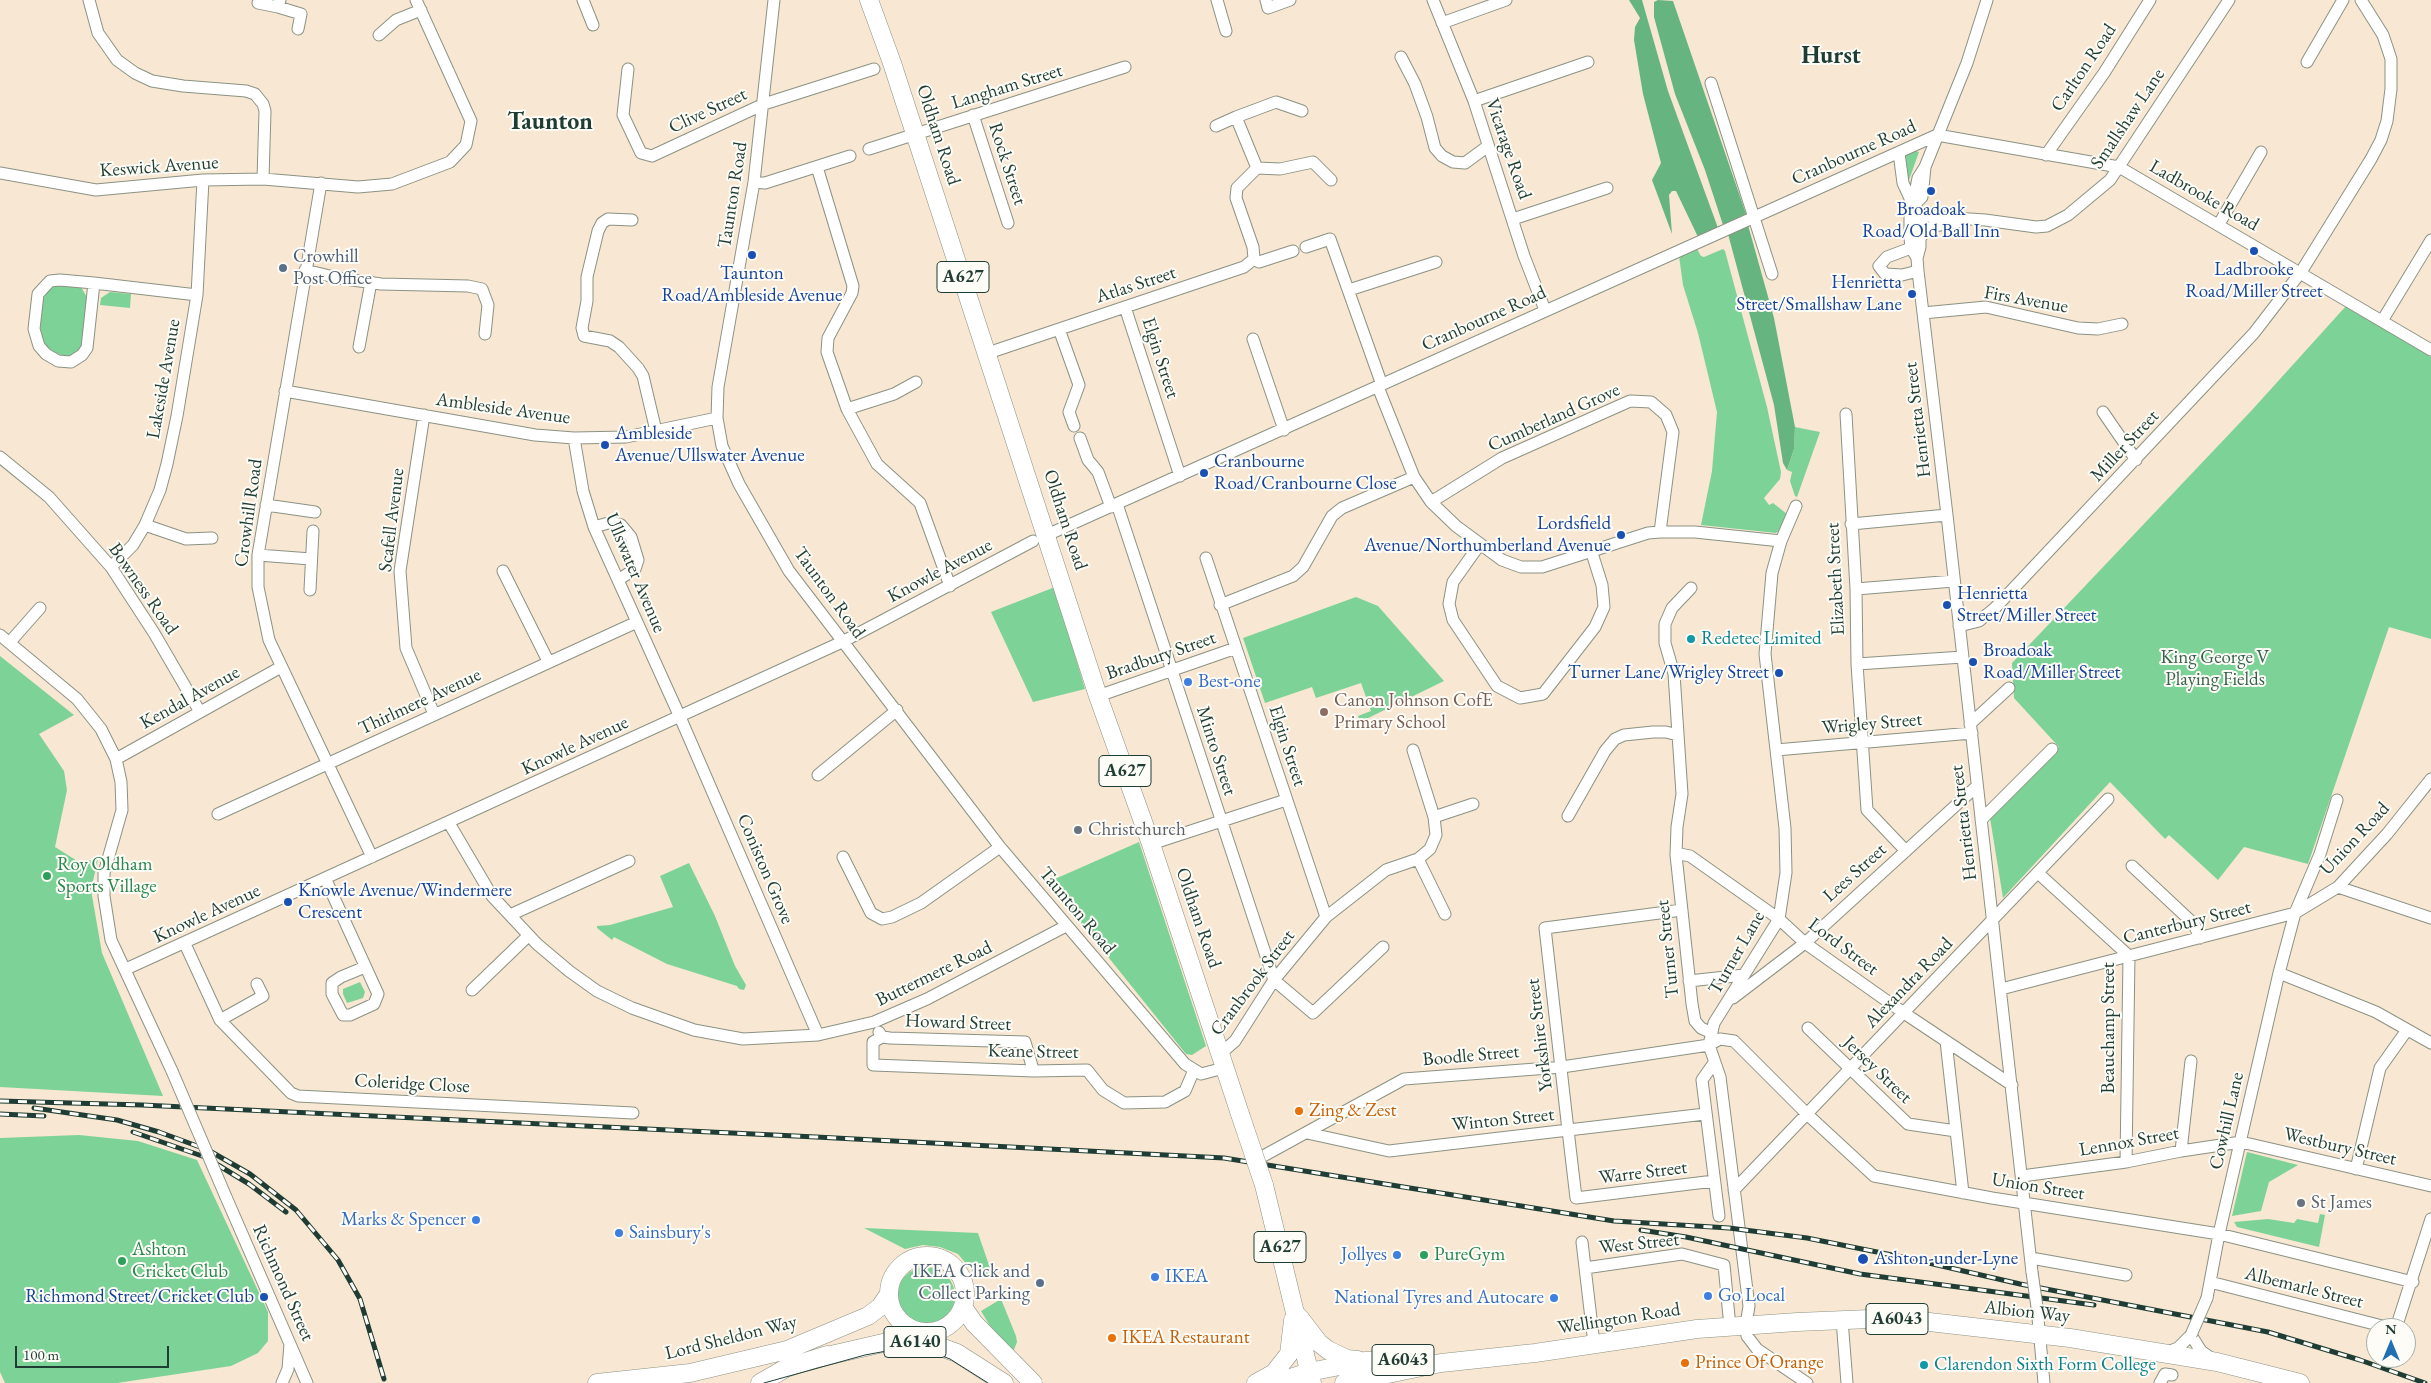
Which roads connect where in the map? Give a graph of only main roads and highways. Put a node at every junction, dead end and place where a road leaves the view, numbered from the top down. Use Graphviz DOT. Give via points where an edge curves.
graph roads {
  1 [pos="869,0"];
  2 [pos="890,1294"];
  3 [pos="963,1307"];
  4 [pos="1294,1310"];
  5 [pos="1738,1326"];
  6 [pos="923,1331"];
  7 [pos="818,1358"];
  8 [pos="1365,1361"];
  9 [pos="1441,1363"];
  10 [pos="1311,1377"];
  11 [pos="1362,1381"];
  12 [pos="597,1383"];
  13 [pos="760,1383"];
  14 [pos="1005,1383"];
  15 [pos="1033,1383"];
  16 [pos="1256,1383"];
  17 [pos="1274,1383"];
  18 [pos="1344,1383"];
  19 [pos="2300,1383"];
  1 -- 4 [label="highway, Oldham Road / A627, bridge" via="988,353 1040,538 1151,844 1256,1160"];
  2 -- 3 [label="highway, A6140" via="892,1280 903,1265 913,1259 931,1256 946,1262 960,1274 965,1291"];
  2 -- 6 [label="highway" via="898,1317 909,1327"];
  2 -- 12 [label="highway, Lord Sheldon Way / A6140" via="868,1316 787,1350 690,1373"];
  3 -- 6 [label="highway" via="948,1325"];
  3 -- 15 [label="highway, A6140" via="974,1323"];
  4 -- 8 [label="highway" via="1328,1350 1348,1359"];
  4 -- 10 [label="highway, Oldham Road / A627"];
  4 -- 16 [label="highway, A627" via="1289,1354 1274,1373"];
  5 -- 9 [label="highway, Wellington Road / A6043"];
  5 -- 19 [label="highway, Albion Way / A6043" via="1894,1318 2070,1338 2217,1362"];
  6 -- 7 [label="highway, A6140" via="876,1336"];
  6 -- 14 [label="highway, A6140" via="958,1343 991,1366"];
  7 -- 13 [label="highway, A6140" via="786,1368"];
  7 -- 14 [label="highway, A6140" via="883,1342 932,1344 957,1353"];
  8 -- 9 [label="highway, Wellington Road / A6043"];
  8 -- 10 [label="highway, Wellington Road / A6043"];
  9 -- 11 [label="highway, Wellington Road / A6043"];
  10 -- 17 [label="highway, Wellington Road"];
  11 -- 18 [label="highway, Wellington Road / A6043"];
}
